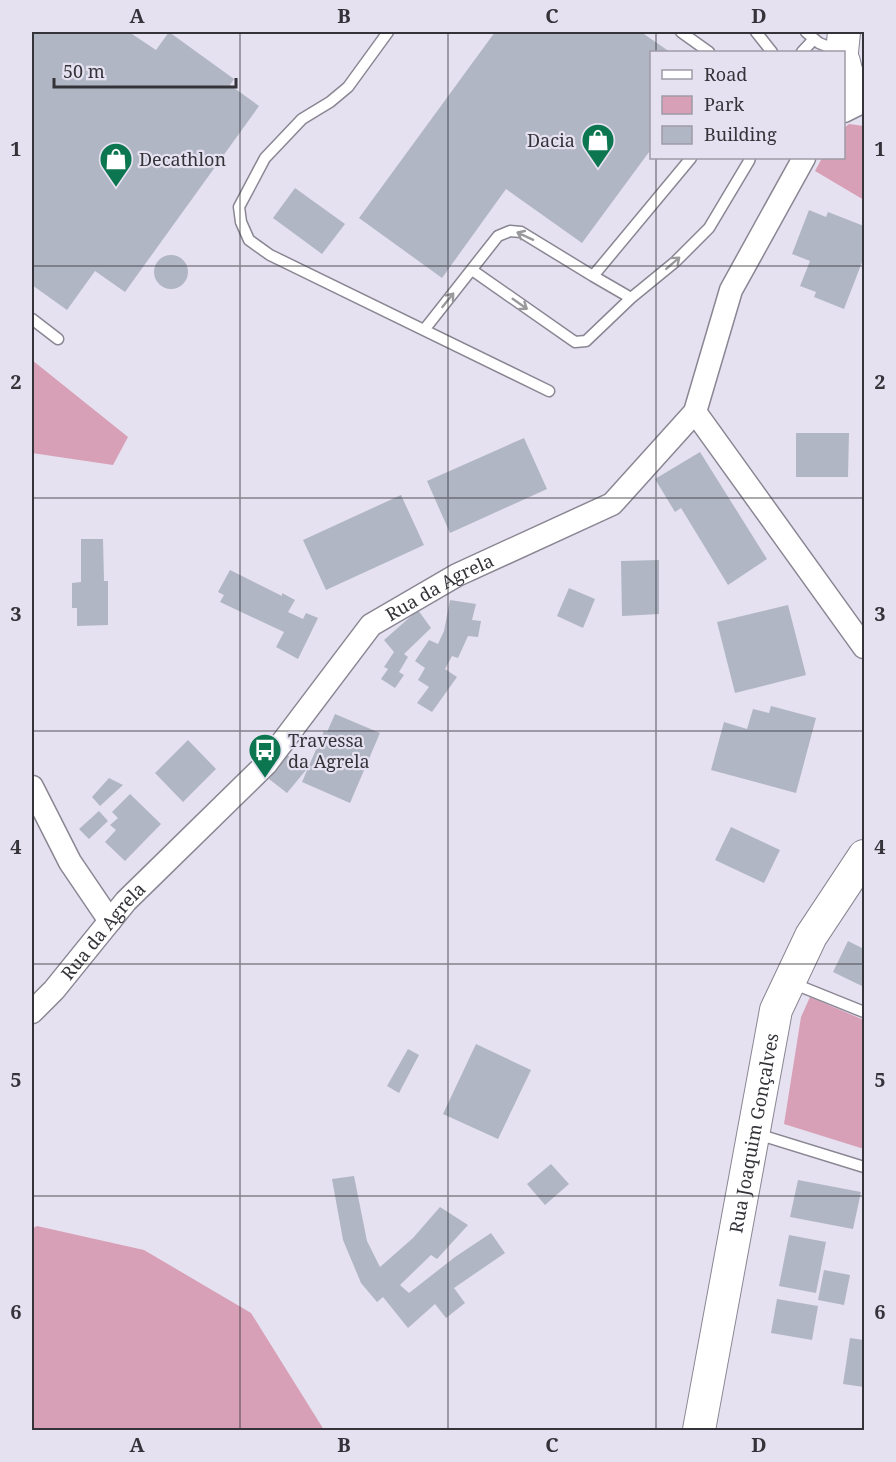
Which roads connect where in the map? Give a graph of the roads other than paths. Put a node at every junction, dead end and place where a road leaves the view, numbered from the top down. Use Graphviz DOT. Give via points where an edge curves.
graph roads {
  1 [pos="388,32"];
  2 [pos="681,32"];
  3 [pos="756,32"];
  4 [pos="844,32"];
  5 [pos="810,35"];
  6 [pos="708,51"];
  7 [pos="771,51"];
  8 [pos="802,51"];
  9 [pos="829,51"];
  10 [pos="843,51"];
  11 [pos="845,68"];
  12 [pos="864,100"];
  13 [pos="845,110"];
  14 [pos="690,159"];
  15 [pos="750,159"];
  16 [pos="803,159"];
  17 [pos="472,270"];
  18 [pos="593,276"];
  19 [pos="631,298"];
  20 [pos="32,318"];
  21 [pos="423,330"];
  22 [pos="58,339"];
  23 [pos="549,391"];
  24 [pos="695,412"];
  25 [pos="864,647"];
  26 [pos="32,787"];
  27 [pos="864,856"];
  28 [pos="110,921"];
  29 [pos="790,982"];
  30 [pos="32,1012"];
  31 [pos="864,1012"];
  32 [pos="754,1133"];
  33 [pos="864,1167"];
  34 [pos="699,1431"];
  1 -- 21 [label="lane" via="348,87 302,119 265,158 239,207 249,240 270,255"];
  2 -- 6 [label="lane"];
  3 -- 7 [label="lane"];
  4 -- 10 [label="main road"];
  5 -- 8 [label="lane"];
  5 -- 9 [label="lane"];
  11 -- 12 [label="main road"];
  12 -- 13 [label="street"];
  14 -- 18 [label="lane"];
  19 -- 15 [label="lane, one-way" via="709,228"];
  16 -- 24 [label="street, Rua da Agrela" via="731,290"];
  18 -- 17 [label="lane, one-way" via="521,232 510,231 498,236"];
  17 -- 19 [label="lane, one-way" via="575,342 586,341"];
  21 -- 17 [label="lane, one-way"];
  18 -- 19 [label="lane"];
  20 -- 22 [label="lane"];
  21 -- 23 [label="lane"];
  24 -- 25 [label="street"];
  24 -- 28 [label="street, Rua da Agrela" via="612,504 457,575 371,625 266,764"];
  26 -- 28 [label="street" via="70,862"];
  27 -- 29 [label="main road, Rua Joaquim Gonçalves" via="811,936"];
  28 -- 30 [label="street, Rua da Agrela"];
  29 -- 31 [label="lane"];
  29 -- 32 [label="main road, Rua Joaquim Gonçalves" via="776,1010"];
  32 -- 33 [label="lane"];
  32 -- 34 [label="main road, Rua Joaquim Gonçalves"];
}
